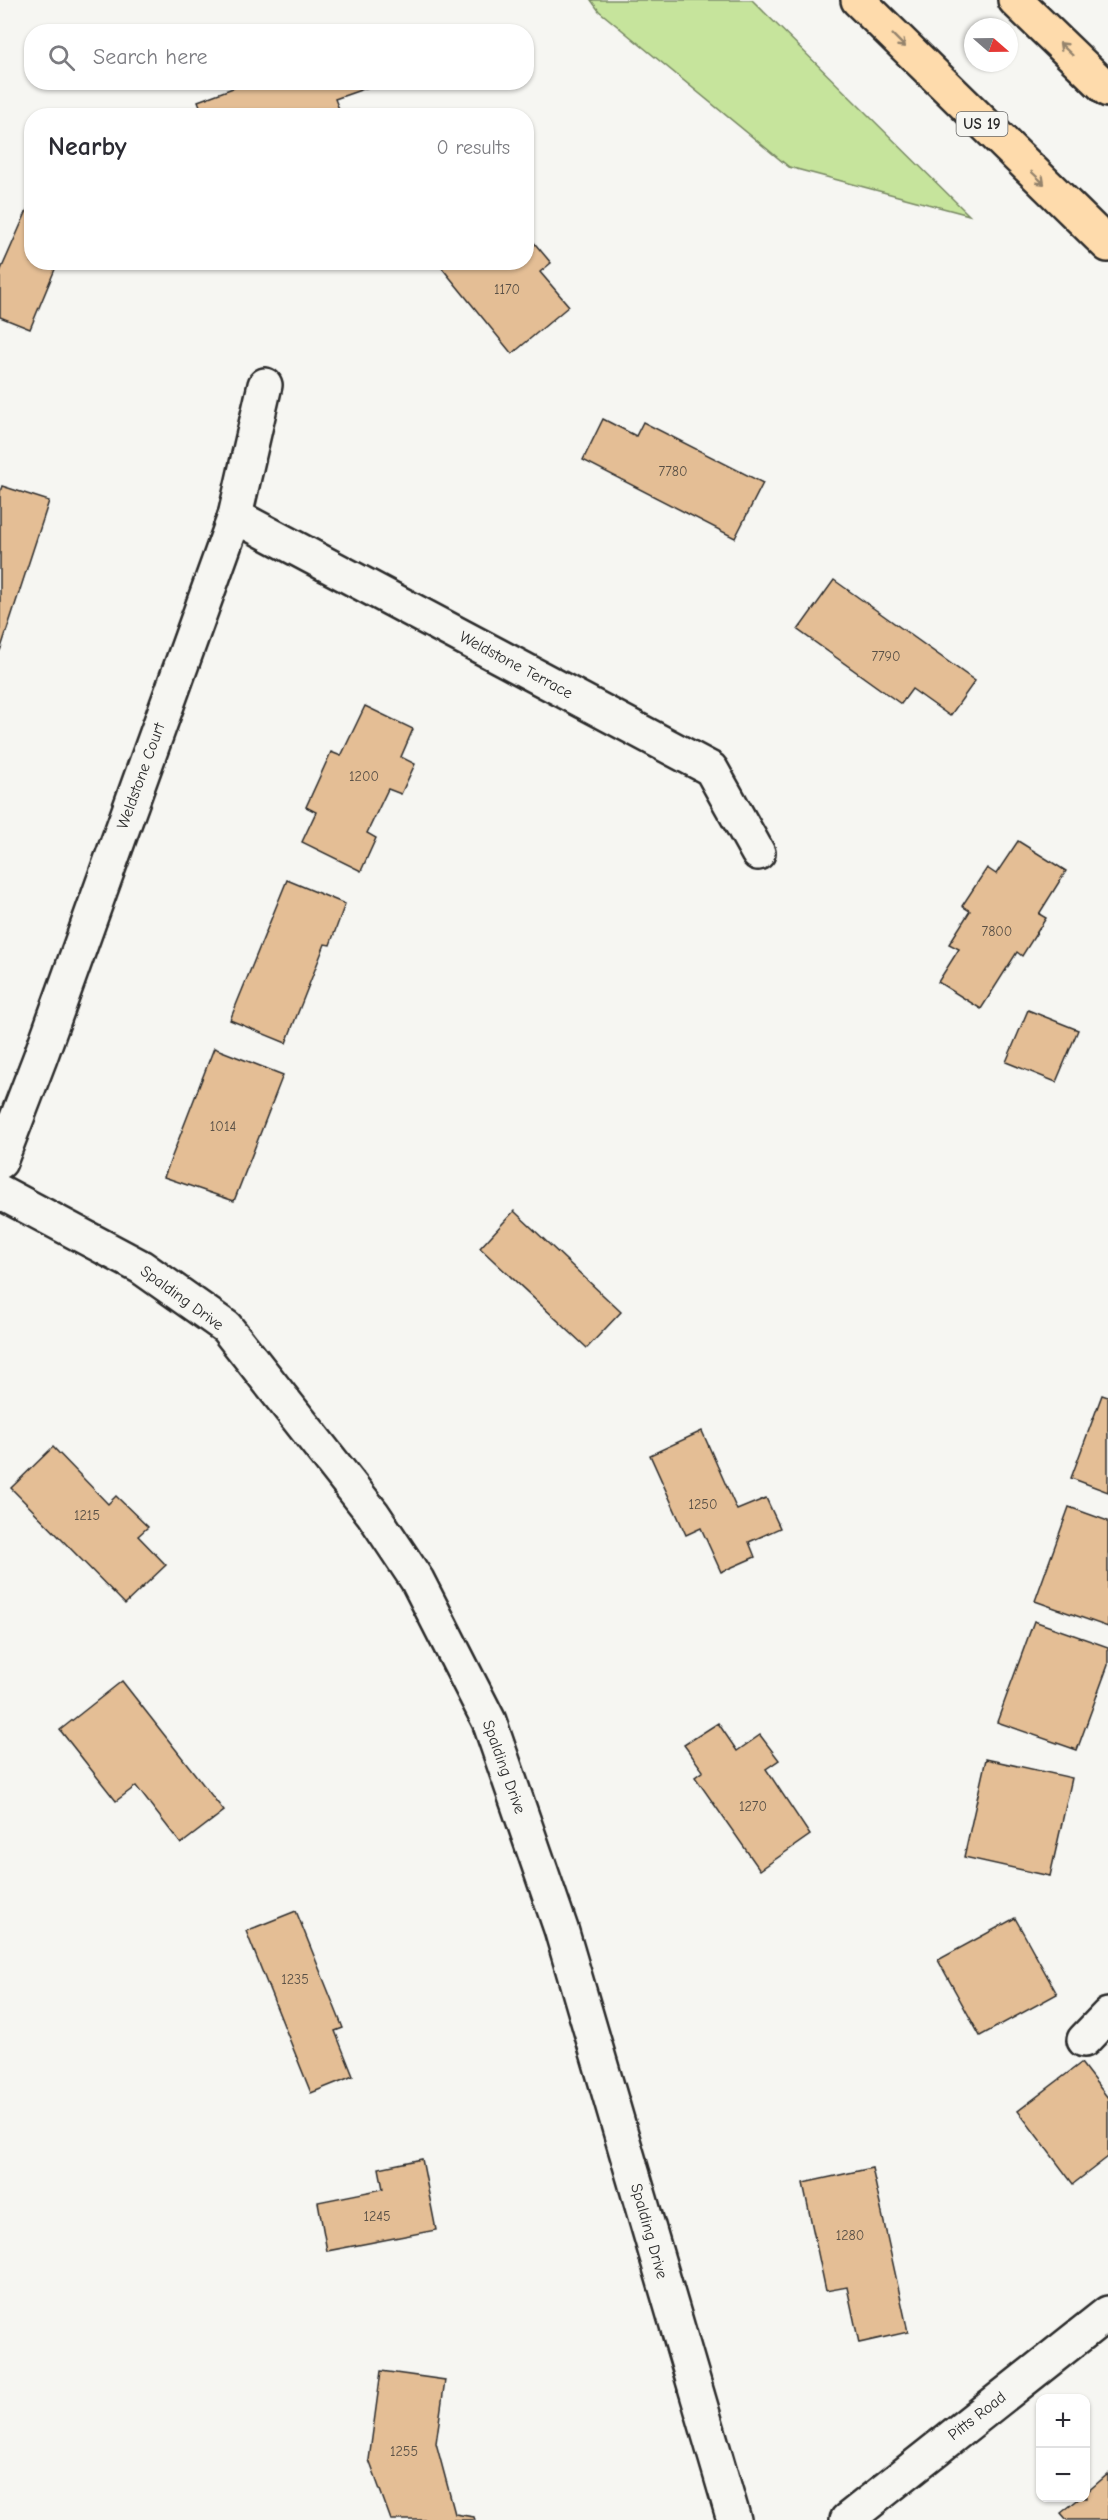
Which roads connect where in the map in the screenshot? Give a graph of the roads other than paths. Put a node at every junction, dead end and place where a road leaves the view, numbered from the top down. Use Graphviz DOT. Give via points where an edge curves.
graph roads {
  1 [pos="858,0"];
  2 [pos="1015,0"];
  3 [pos="1108,90"];
  4 [pos="1108,245"];
  5 [pos="265,385"];
  6 [pos="234,516"];
  7 [pos="758,853"];
  8 [pos="0,1162"];
  9 [pos="0,1192"];
  10 [pos="1108,2015"];
  11 [pos="1084,2040"];
  12 [pos="1108,2313"];
  13 [pos="734,2520"];
  14 [pos="847,2520"];
  1 -- 4 [label="highway, US 19, one-way"];
  3 -- 2 [label="highway, one-way"];
  5 -- 6 [label="street, Weldstone Court"];
  6 -- 7 [label="street, Weldstone Terrace" via="711,769"];
  6 -- 8 [label="street, Weldstone Court"];
  9 -- 13 [label="street, Spalding Drive" via="141,1267 226,1327 373,1514 417,1580 489,1721 561,1929"];
  10 -- 11 [label="street"];
  12 -- 14 [label="street, Pitts Road"];
}
